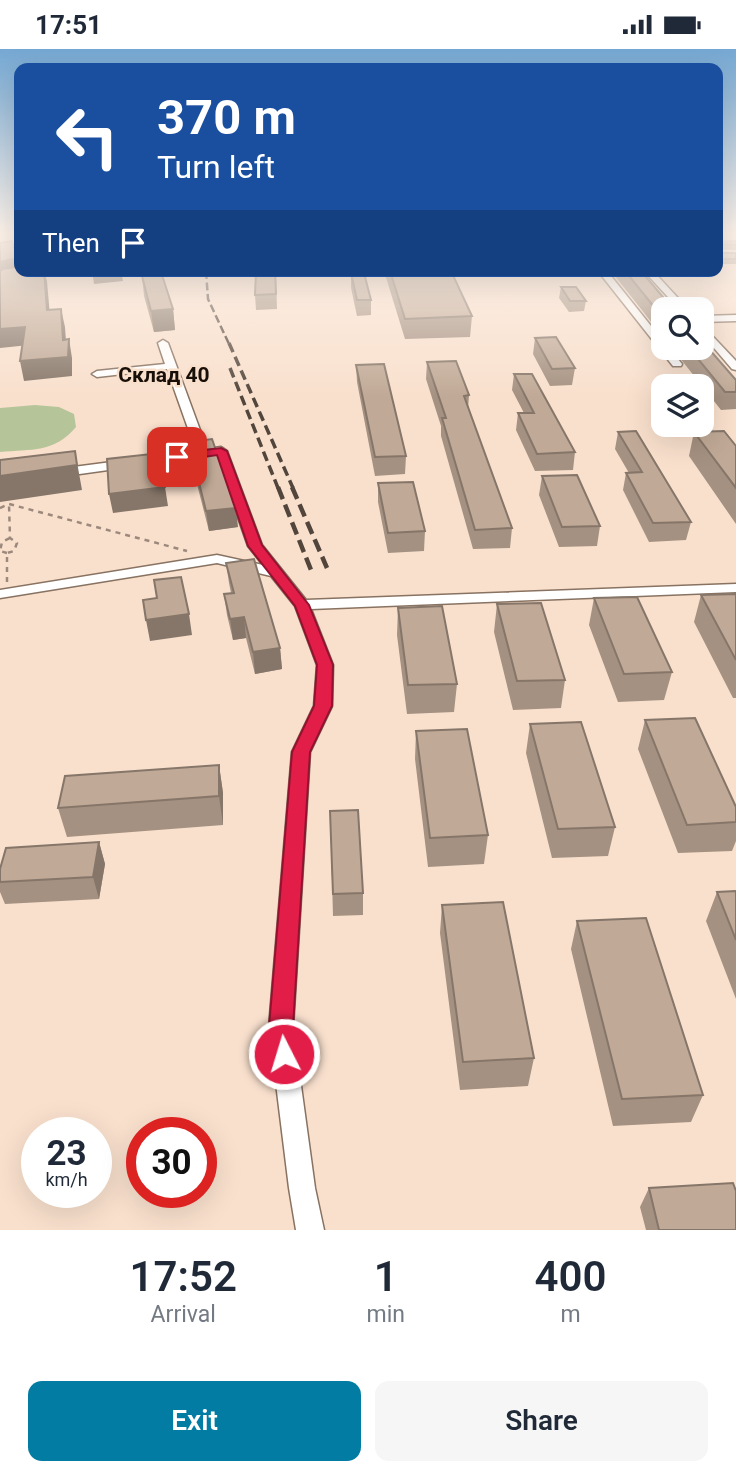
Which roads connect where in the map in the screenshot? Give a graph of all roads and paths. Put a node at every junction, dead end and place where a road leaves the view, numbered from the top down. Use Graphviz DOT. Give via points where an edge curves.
graph roads {
  1 [pos="615,287"];
  2 [pos="736,318"];
  3 [pos="714,319"];
  4 [pos="651,332"];
  5 [pos="714,342"];
  6 [pos="163,343"];
  7 [pos="674,360"];
  8 [pos="677,364"];
  9 [pos="171,366"];
  10 [pos="736,367"];
  11 [pos="97,374"];
  12 [pos="203,454"];
  13 [pos="41,475"];
  14 [pos="9,504"];
  15 [pos="0,508"];
  16 [pos="9,538"];
  17 [pos="191,552"];
  18 [pos="8,553"];
  19 [pos="277,573"];
  20 [pos="736,587"];
  21 [pos="4,593"];
  22 [pos="302,605"];
  23 [pos="310,1230"];
  1 -- 4 [label="street"];
  2 -- 3 [label="street"];
  5 -- 10 [label="street"];
  6 -- 9 [label="street"];
  7 -- 8 [label="street"];
  9 -- 11 [label="street"];
  9 -- 12 [label="street"];
  12 -- 13 [label="street"];
  12 -- 19 [label="street" via="221,451 255,546"];
  14 -- 15 [label="path"];
  14 -- 16 [label="path"];
  14 -- 17 [label="path"];
  16 -- 18 [label="path" via="17,543"];
  16 -- 18 [label="path" via="0,547"];
  18 -- 21 [label="path"];
  19 -- 21 [label="street" via="217,559"];
  19 -- 22 [label="street"];
  20 -- 22 [label="street"];
  22 -- 23 [label="street" via="325,665 323,706 301,752 281,1027"];
}
